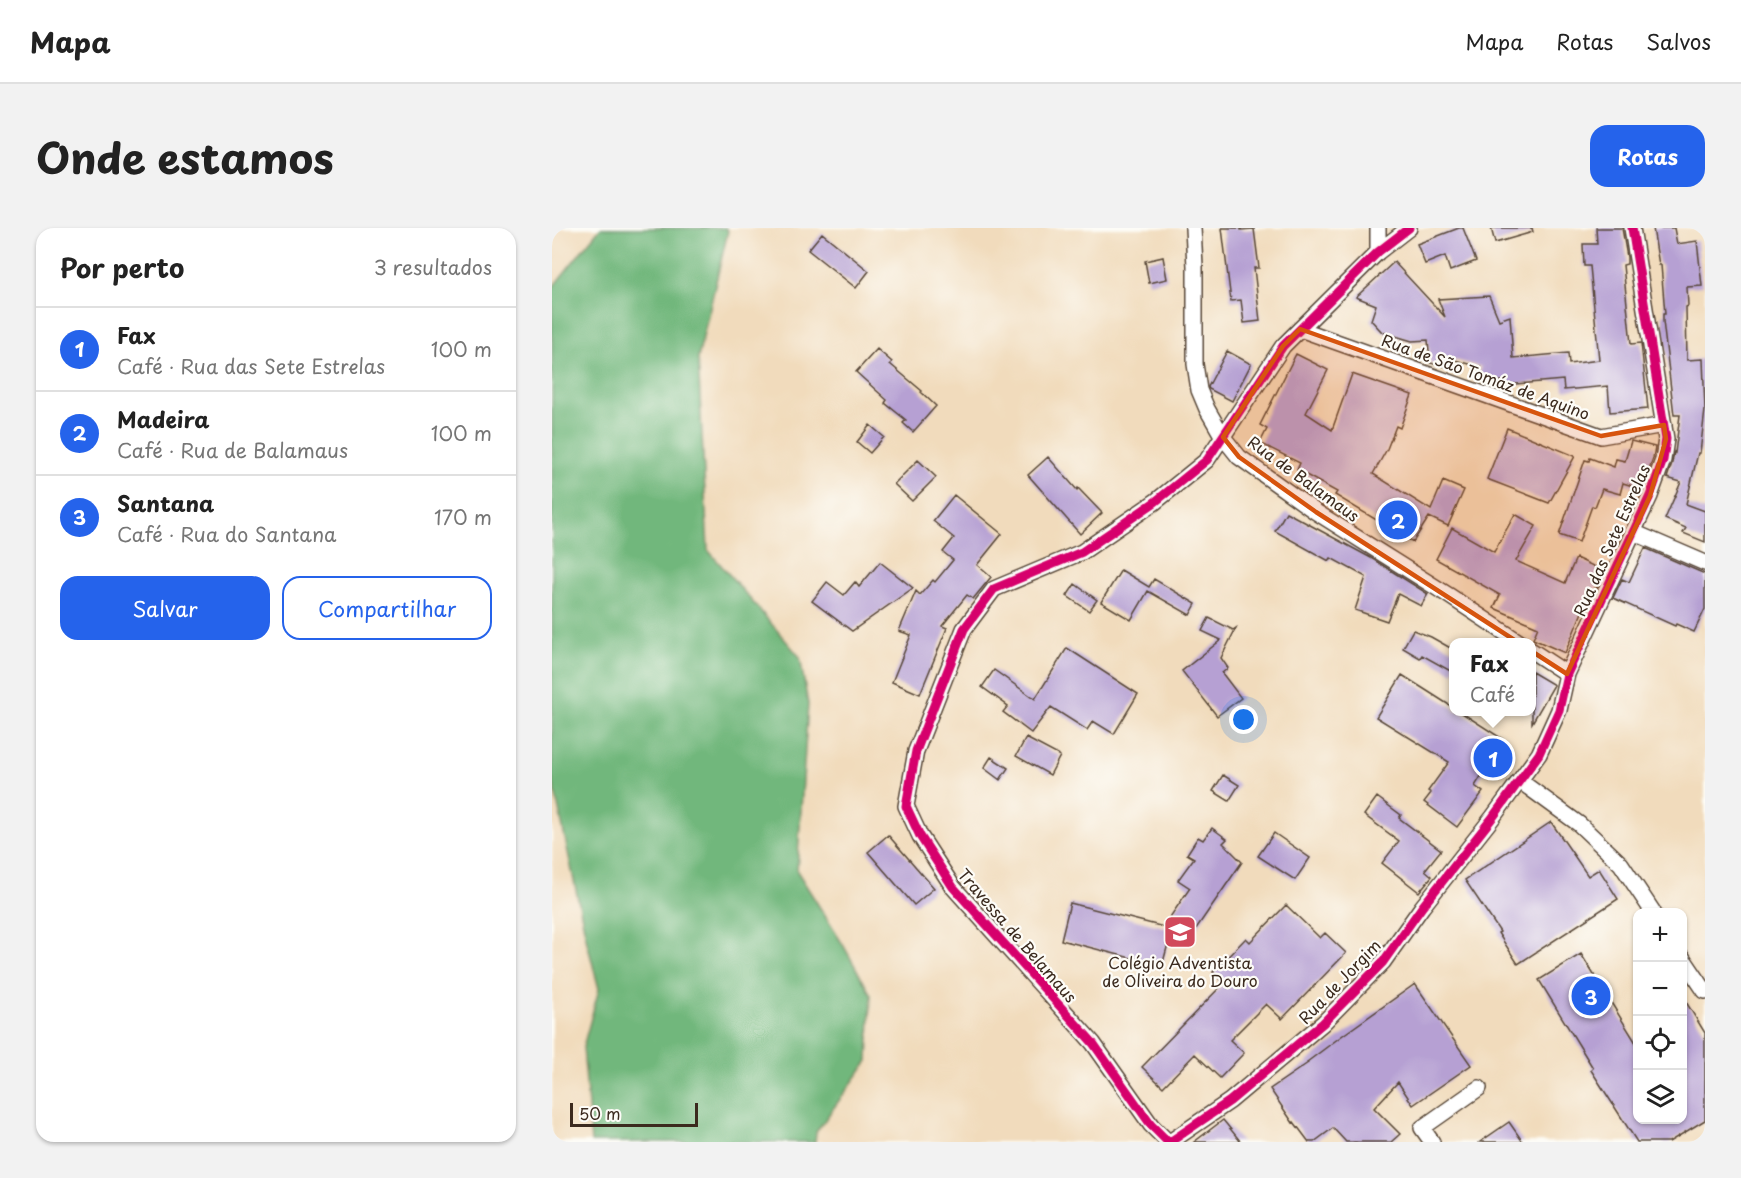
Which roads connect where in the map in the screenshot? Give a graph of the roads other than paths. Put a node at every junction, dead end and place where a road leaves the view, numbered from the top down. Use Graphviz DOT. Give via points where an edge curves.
graph roads {
  1 [pos="1193,228"];
  2 [pos="1378,228"];
  3 [pos="1409,228"];
  4 [pos="1632,228"];
  5 [pos="1378,252"];
  6 [pos="1300,330"];
  7 [pos="1664,425"];
  8 [pos="1223,437"];
  9 [pos="1633,532"];
  10 [pos="1705,563"];
  11 [pos="1513,638"];
  12 [pos="1536,654"];
  13 [pos="1567,674"];
  14 [pos="1520,781"];
  15 [pos="1650,908"];
  16 [pos="1686,962"];
  17 [pos="1705,991"];
  18 [pos="1479,1088"];
  19 [pos="1169,1142"];
  20 [pos="1432,1142"];
  1 -- 8 [label="street, Rua de Balamaus" via="1195,364 1199,390"];
  2 -- 5 [label="street"];
  3 -- 5 [label="street, Travessa de Belamaus"];
  4 -- 7 [label="street, Rua das Sete Estrelas"];
  5 -- 6 [label="street, Travessa de Belamaus"];
  6 -- 7 [label="street, Rua de São Tomáz de Aquino" via="1601,436"];
  6 -- 8 [label="street, Travessa de Belamaus" via="1283,346"];
  7 -- 9 [label="street, Rua das Sete Estrelas" via="1663,460"];
  8 -- 11 [label="street, Rua de Balamaus" via="1239,457 1316,512"];
  8 -- 19 [label="street, Travessa de Belamaus" via="1207,460 1155,502 1082,552 994,589 964,629 916,751 906,806 953,887 1093,1043 1151,1125"];
  9 -- 10 [label="street"];
  9 -- 13 [label="street, Rua das Sete Estrelas"];
  12 -- 13 [label="street"];
  13 -- 14 [label="street, Rua das Sete Estrelas" via="1559,710 1539,754"];
  14 -- 15 [label="street" via="1579,824 1621,864"];
  14 -- 19 [label="street, Rua de Jorgim" via="1383,962 1323,1023 1230,1101"];
  16 -- 17 [label="street"];
  18 -- 20 [label="street" via="1422,1128"];
}
